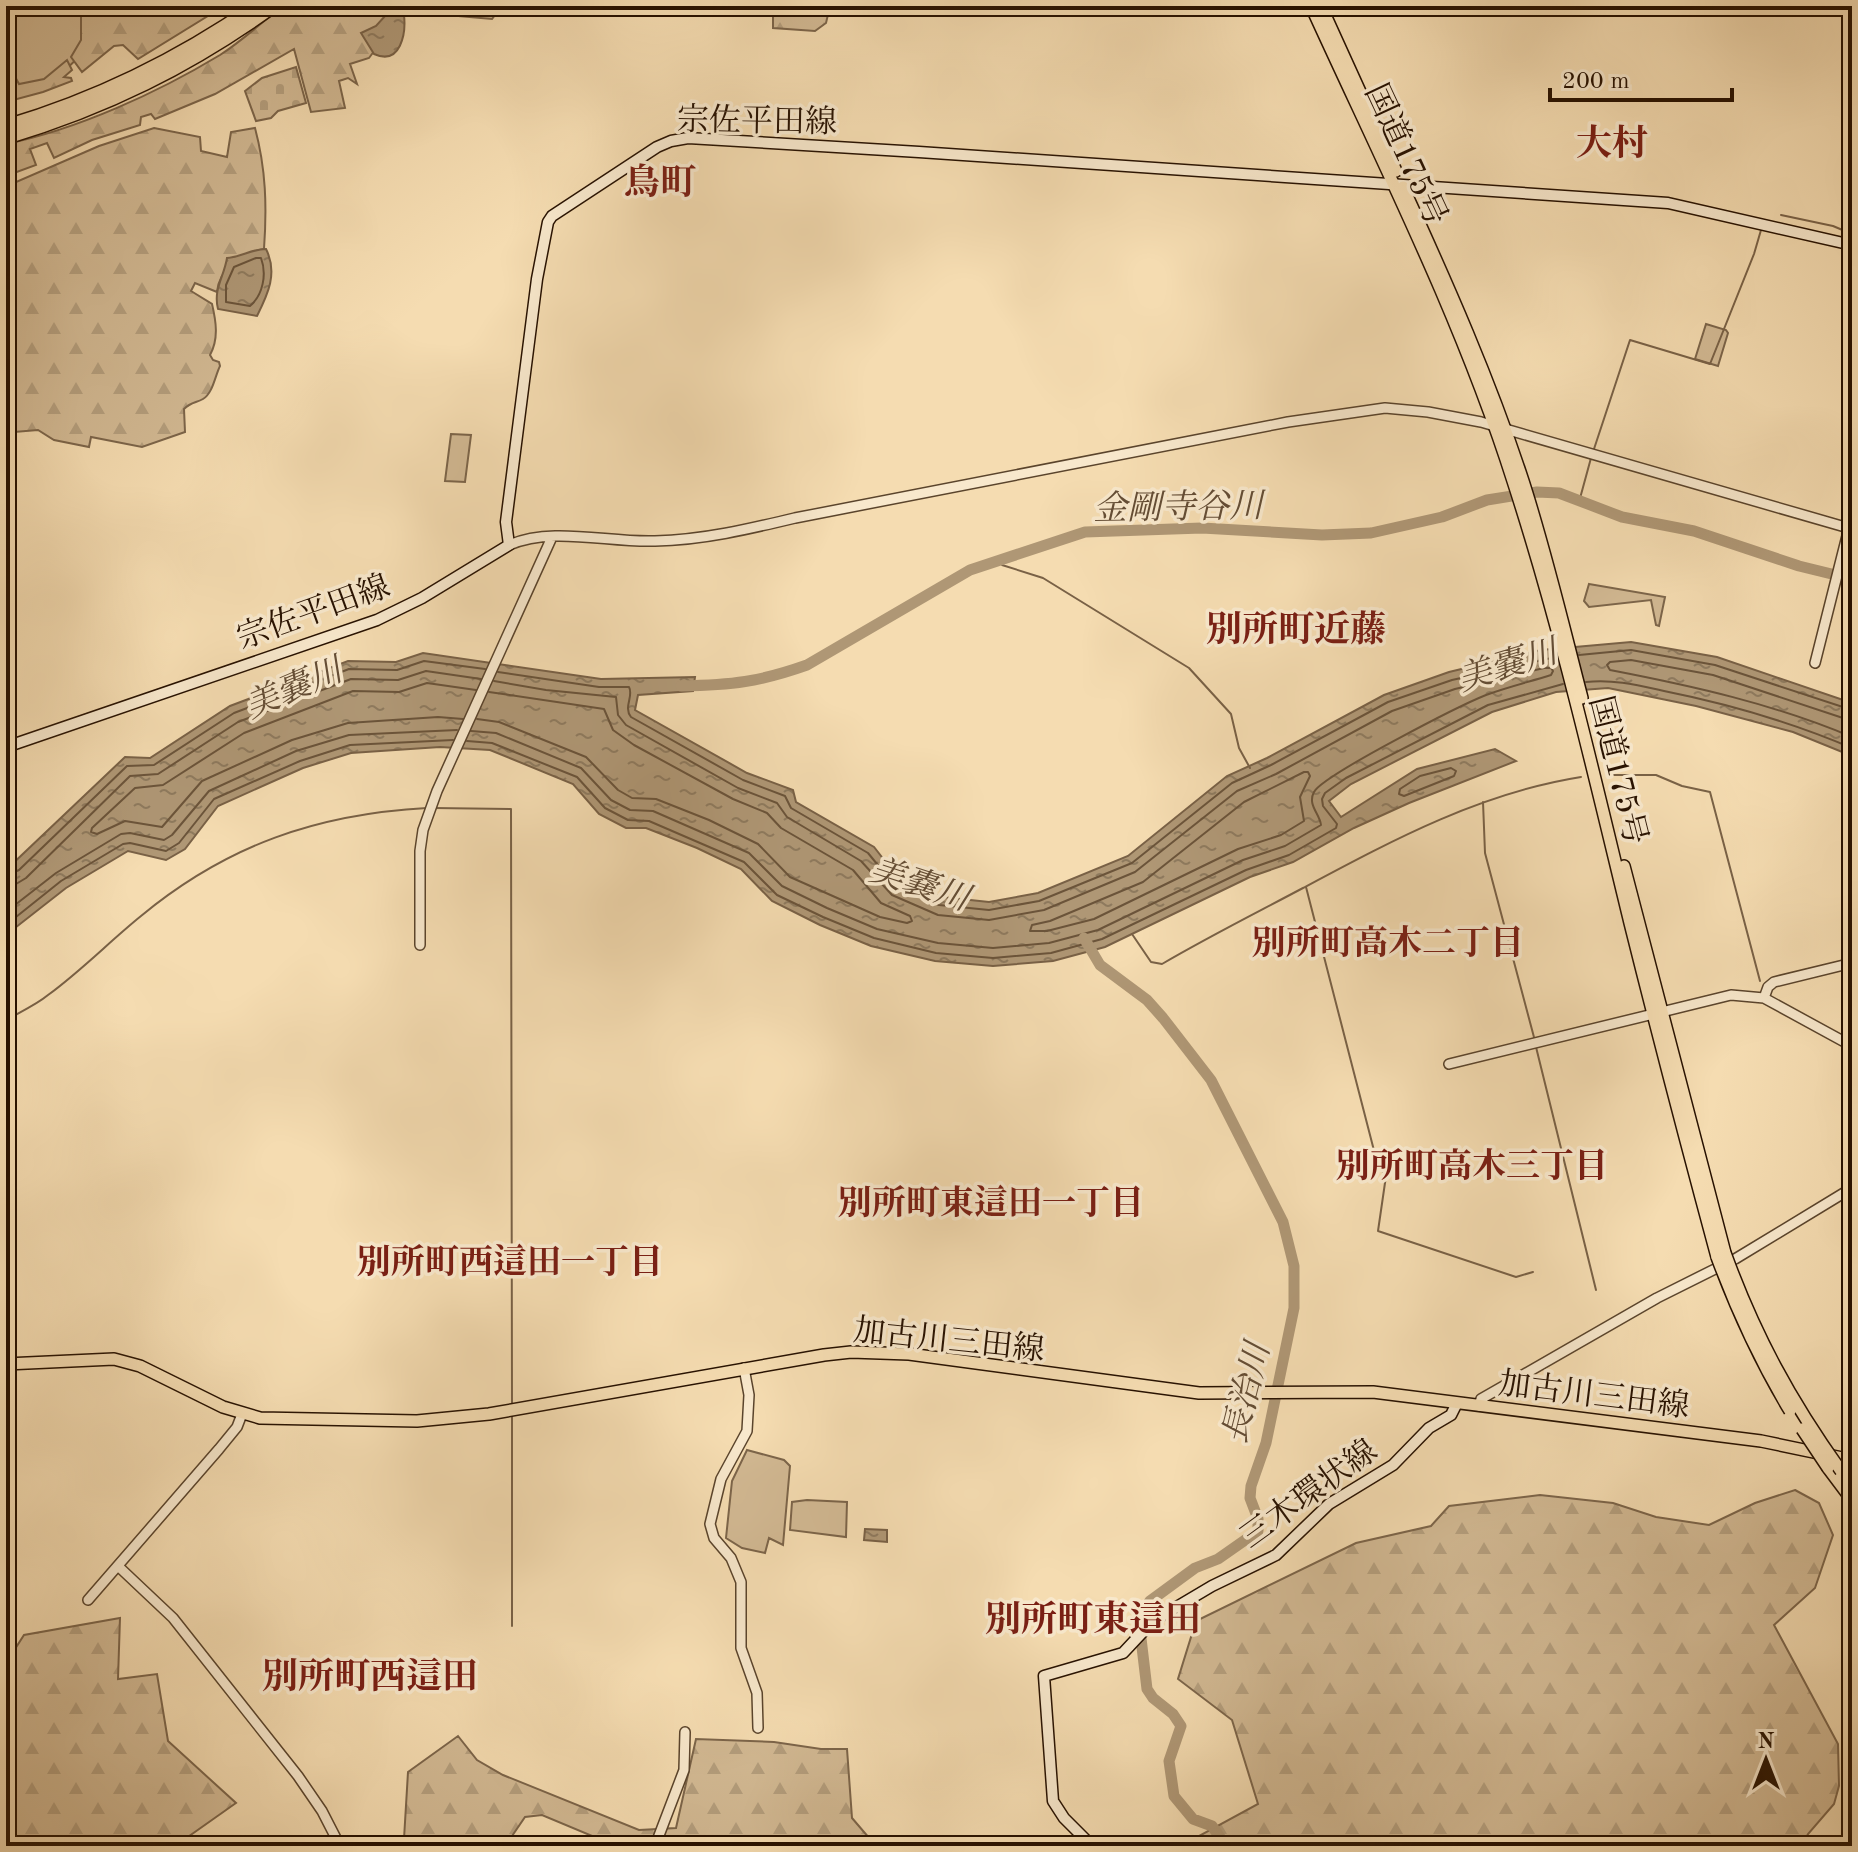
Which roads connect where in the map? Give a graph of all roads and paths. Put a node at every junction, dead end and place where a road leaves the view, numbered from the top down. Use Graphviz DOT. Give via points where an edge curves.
graph roads {
  1 [pos="255,6"];
  2 [pos="274,6"];
  3 [pos="1311,6"];
  4 [pos="1321,6"];
  5 [pos="6,126"];
  6 [pos="6,138"];
  7 [pos="1398,185"];
  8 [pos="1852,245"];
  9 [pos="1500,428"];
  10 [pos="1852,516"];
  11 [pos="1850,528"];
  12 [pos="552,537"];
  13 [pos="509,545"];
  14 [pos="1815,663"];
  15 [pos="6,747"];
  16 [pos="420,945"];
  17 [pos="1852,963"];
  18 [pos="1764,998"];
  19 [pos="1657,1012"];
  20 [pos="1852,1046"];
  21 [pos="1449,1064"];
  22 [pos="1852,1188"];
  23 [pos="1721,1255"];
  24 [pos="6,1364"];
  25 [pos="744,1368"];
  26 [pos="1457,1403"];
  27 [pos="1479,1406"];
  28 [pos="242,1414"];
  29 [pos="1852,1460"];
  30 [pos="1852,1486"];
  31 [pos="1852,1500"];
  32 [pos="119,1567"];
  33 [pos="88,1600"];
  34 [pos="758,1728"];
  35 [pos="685,1732"];
  36 [pos="340,1846"];
  37 [pos="655,1846"];
  38 [pos="1092,1846"];
  1 -- 5 [label="highway" via="124,84"];
  2 -- 6 [label="highway" via="208,51 141,87"];
  3 -- 7 [label="main road, 国道175号"];
  4 -- 7 [label="main road, 国道175号"];
  7 -- 8 [label="main road, 宗佐平田線" via="1668,203"];
  7 -- 9 [label="main road, 国道175号"];
  7 -- 13 [label="main road, 宗佐平田線" via="857,148 671,141 548,222 506,522"];
  9 -- 11 [label="street"];
  9 -- 12 [label="street" via="1385,408 1288,422 733,533 655,541"];
  9 -- 19 [label="main road, 国道175号" via="1562,636"];
  10 -- 11 [label="street"];
  11 -- 14 [label="street"];
  12 -- 13 [label="street"];
  12 -- 16 [label="street" via="423,830"];
  13 -- 15 [label="main road, 宗佐平田線" via="377,620"];
  17 -- 18 [label="street" via="1774,982"];
  18 -- 19 [label="street" via="1731,995"];
  18 -- 20 [label="street"];
  19 -- 21 [label="street"];
  19 -- 23 [label="main road, 国道175号"];
  22 -- 27 [label="street" via="1481,1399"];
  23 -- 30 [label="main road, 国道175号, bridge" via="1802,1417"];
  23 -- 31 [label="main road, 国道175号, bridge" via="1738,1314 1763,1366"];
  24 -- 28 [label="main road, 加古川三田線" via="114,1359"];
  25 -- 26 [label="main road, 加古川三田線" via="824,1355 898,1354 1178,1391 1373,1392"];
  25 -- 28 [label="main road, 加古川三田線" via="450,1419 278,1420"];
  25 -- 34 [label="street" via="747,1431 721,1479 710,1524 741,1582 741,1648 757,1693"];
  26 -- 27 [label="main road, 加古川三田線"];
  26 -- 38 [label="main road, 三木環状線" via="1451,1415 1429,1428 1393,1465 1329,1504 1276,1555 1153,1621 1123,1653 1044,1676 1053,1801"];
  27 -- 29 [label="main road, 加古川三田線" via="1761,1441"];
  28 -- 32 [label="street" via="237,1427"];
  32 -- 33 [label="street"];
  32 -- 36 [label="street" via="173,1618 298,1776"];
  35 -- 37 [label="street" via="684,1770"];
}
